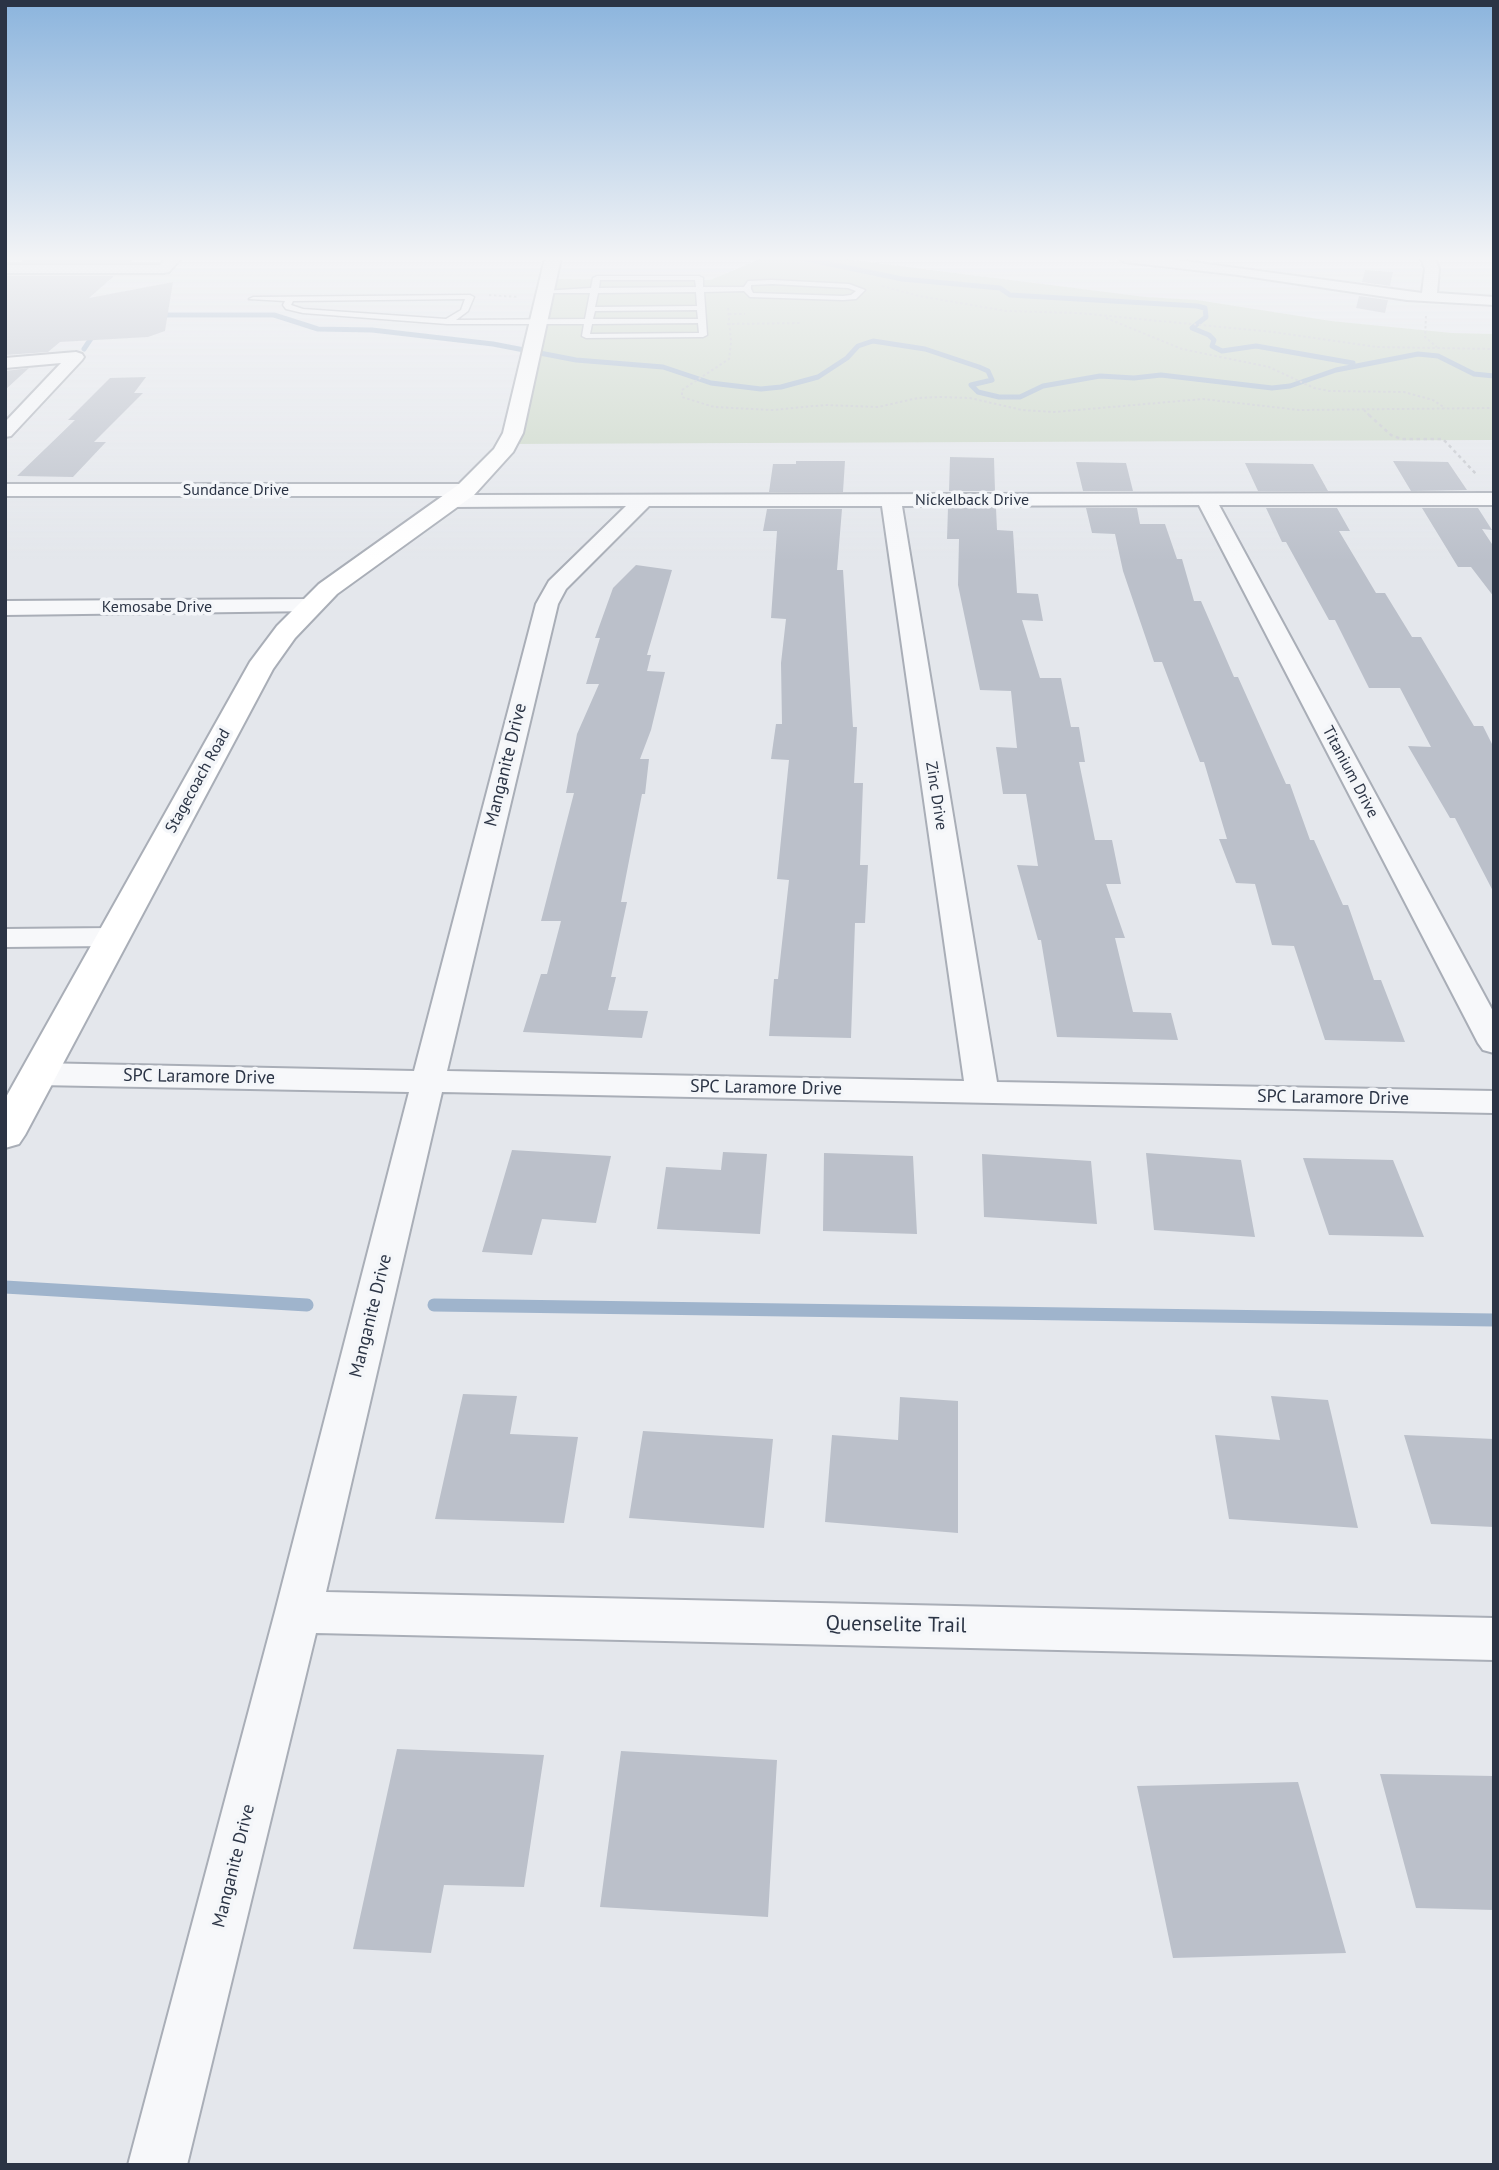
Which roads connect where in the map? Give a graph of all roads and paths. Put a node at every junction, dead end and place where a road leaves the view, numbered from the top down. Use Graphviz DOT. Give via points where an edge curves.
graph roads {
  1 [pos="49,359"];
  2 [pos="74,359"];
  3 [pos="530,359"];
  4 [pos="727,359"];
  5 [pos="1232,359"];
  6 [pos="5,363"];
  7 [pos="1446,408"];
  8 [pos="1494,408"];
  9 [pos="1363,410"];
  10 [pos="5,432"];
  11 [pos="1477,475"];
  12 [pos="5,490"];
  13 [pos="458,495"];
  14 [pos="1494,499"];
  15 [pos="891,500"];
  16 [pos="1206,500"];
  17 [pos="643,501"];
  18 [pos="309,606"];
  19 [pos="5,608"];
  20 [pos="111,937"];
  21 [pos="5,938"];
  22 [pos="1494,1043"];
  23 [pos="38,1074"];
  24 [pos="429,1082"];
  25 [pos="982,1092"];
  26 [pos="1494,1102"];
  27 [pos="5,1135"];
  28 [pos="298,1612"];
  29 [pos="1494,1639"];
  30 [pos="157,2165"];
  1 -- 6 [label="street"];
  2 -- 10 [label="street"];
  3 -- 13 [label="street, Stagecoach Road" via="513,433 496,460"];
  4 -- 9 [label="path" via="690,383 682,397 714,407 772,410 878,407 940,397 1054,412 1203,399 1299,410"];
  5 -- 7 [label="path" via="1269,367 1329,391 1404,392"];
  7 -- 8 [label="path"];
  7 -- 9 [label="path"];
  9 -- 11 [label="path" via="1401,439 1443,439"];
  12 -- 13 [label="street, Sundance Drive"];
  13 -- 17 [label="street, Nickelback Drive"];
  13 -- 18 [label="street, Stagecoach Road"];
  14 -- 16 [label="street, Nickelback Drive"];
  15 -- 16 [label="street, Nickelback Drive"];
  15 -- 17 [label="street, Nickelback Drive"];
  15 -- 25 [label="street, Zinc Drive"];
  16 -- 22 [label="street, Titanium Drive"];
  17 -- 24 [label="street, Manganite Drive" via="557,586 547,604"];
  18 -- 19 [label="street, Kemosabe Drive"];
  18 -- 20 [label="street, Stagecoach Road" via="260,668"];
  20 -- 21 [label="street"];
  20 -- 23 [label="street, Stagecoach Road"];
  23 -- 24 [label="street, SPC Laramore Drive"];
  23 -- 27 [label="street, Stagecoach Road"];
  24 -- 25 [label="street, SPC Laramore Drive"];
  24 -- 28 [label="street, Manganite Drive"];
  25 -- 26 [label="street, SPC Laramore Drive"];
  28 -- 29 [label="street, Quenselite Trail"];
  28 -- 30 [label="street, Manganite Drive"];
}
